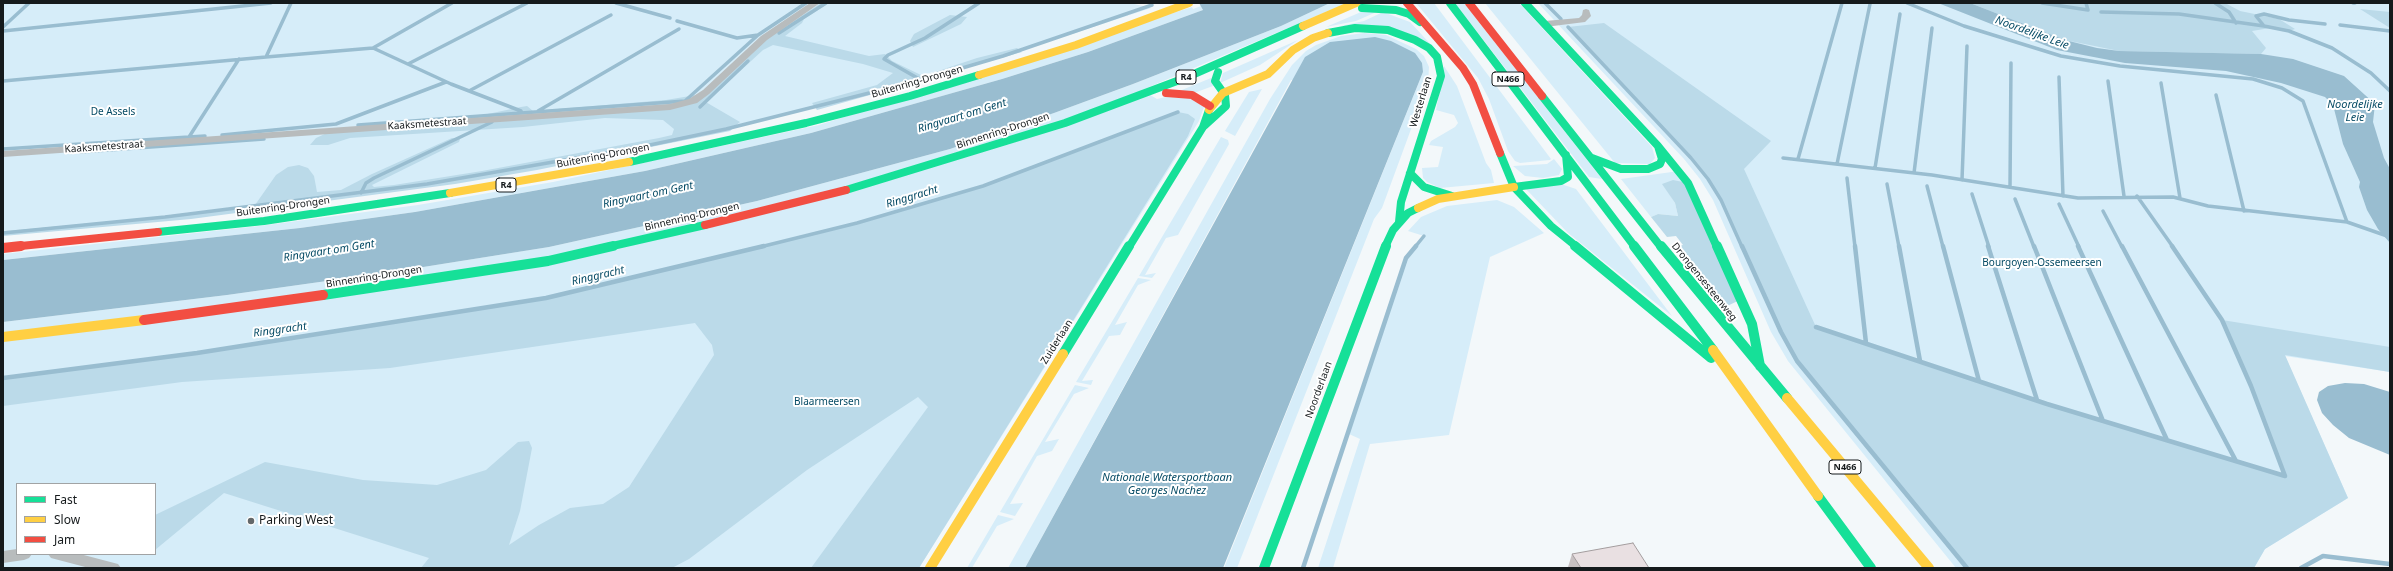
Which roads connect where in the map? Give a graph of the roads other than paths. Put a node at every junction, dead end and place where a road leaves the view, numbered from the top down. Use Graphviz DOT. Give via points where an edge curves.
graph roads {
  1 [pos="816,3"];
  2 [pos="1189,3"];
  3 [pos="1373,3"];
  4 [pos="1407,3"];
  5 [pos="1450,3"];
  6 [pos="1469,3"];
  7 [pos="1526,3"];
  8 [pos="1359,6"];
  9 [pos="1586,12"];
  10 [pos="1545,24"];
  11 [pos="1429,30"];
  12 [pos="1218,72"];
  13 [pos="1268,74"];
  14 [pos="1223,92"];
  15 [pos="1166,93"];
  16 [pos="1210,106"];
  17 [pos="1203,127"];
  18 [pos="1012,140"];
  19 [pos="1658,146"];
  20 [pos="3,154"];
  21 [pos="1566,155"];
  22 [pos="1592,158"];
  23 [pos="1411,172"];
  24 [pos="1514,187"];
  25 [pos="1452,196"];
  26 [pos="1399,222"];
  27 [pos="3,248"];
  28 [pos="3,337"];
  29 [pos="1760,367"];
  30 [pos="1725,369"];
  31 [pos="17,555"];
  32 [pos="60,555"];
  33 [pos="3,557"];
  34 [pos="113,568"];
  35 [pos="930,568"];
  36 [pos="1264,568"];
  37 [pos="1871,568"];
  38 [pos="1929,568"];
  1 -- 20 [label="street, Kaaksmetestraat" via="764,38 706,92 693,101 670,107"];
  2 -- 27 [label="main road, Buitenring-Drongen / R4" via="1076,45 910,96 806,123 644,159 551,177 264,221"];
  3 -- 8 [label="main road"];
  4 -- 11 [label="main road"];
  5 -- 21 [label="main road, N466"];
  6 -- 22 [label="main road, Drongensesteenweg / N466"];
  7 -- 10 [label="main road"];
  8 -- 11 [label="main road" via="1403,12"];
  8 -- 12 [label="main road"];
  8 -- 18 [label="main road, Binnenring-Drongen / R4" via="1185,78"];
  9 -- 10 [label="street" via="1586,19"];
  10 -- 19 [label="main road"];
  11 -- 24 [label="main road" via="1463,68 1473,84"];
  12 -- 14 [label="main road, Zuiderlaan" via="1215,81"];
  12 -- 15 [label="main road"];
  13 -- 14 [label="main road, Zuiderlaan"];
  13 -- 23 [label="main road, Westerlaan" via="1301,44 1345,29 1388,30 1423,44 1437,57 1441,76"];
  14 -- 16 [label="main road, Zuiderlaan"];
  14 -- 17 [label="main road, Zuiderlaan" via="1227,101 1226,106"];
  15 -- 16 [label="main road" via="1192,95"];
  15 -- 18 [label="main road" via="1074,127 1026,141"];
  16 -- 17 [label="main road, Zuiderlaan"];
  17 -- 35 [label="main road, Zuiderlaan"];
  18 -- 28 [label="main road, Binnenring-Drongen / R4" via="840,192 548,261 218,311"];
  19 -- 22 [label="main road" via="1662,159 1660,164 1648,169 1620,169"];
  19 -- 29 [label="main road" via="1696,196 1752,324"];
  21 -- 24 [label="main road" via="1568,178"];
  21 -- 30 [label="main road, N466" via="1689,316"];
  22 -- 29 [label="main road, Drongensesteenweg / N466" via="1681,272"];
  23 -- 25 [label="main road" via="1424,187"];
  23 -- 26 [label="main road, Westerlaan" via="1401,202"];
  24 -- 25 [label="main road"];
  24 -- 30 [label="main road" via="1551,226 1686,340"];
  25 -- 26 [label="main road" via="1422,205"];
  26 -- 36 [label="main road, Noorderlaan" via="1379,261"];
  29 -- 38 [label="main road, Drongensesteenweg / N466"];
  30 -- 37 [label="main road, N466"];
  31 -- 33 [label="street"];
  32 -- 34 [label="street"];
}
